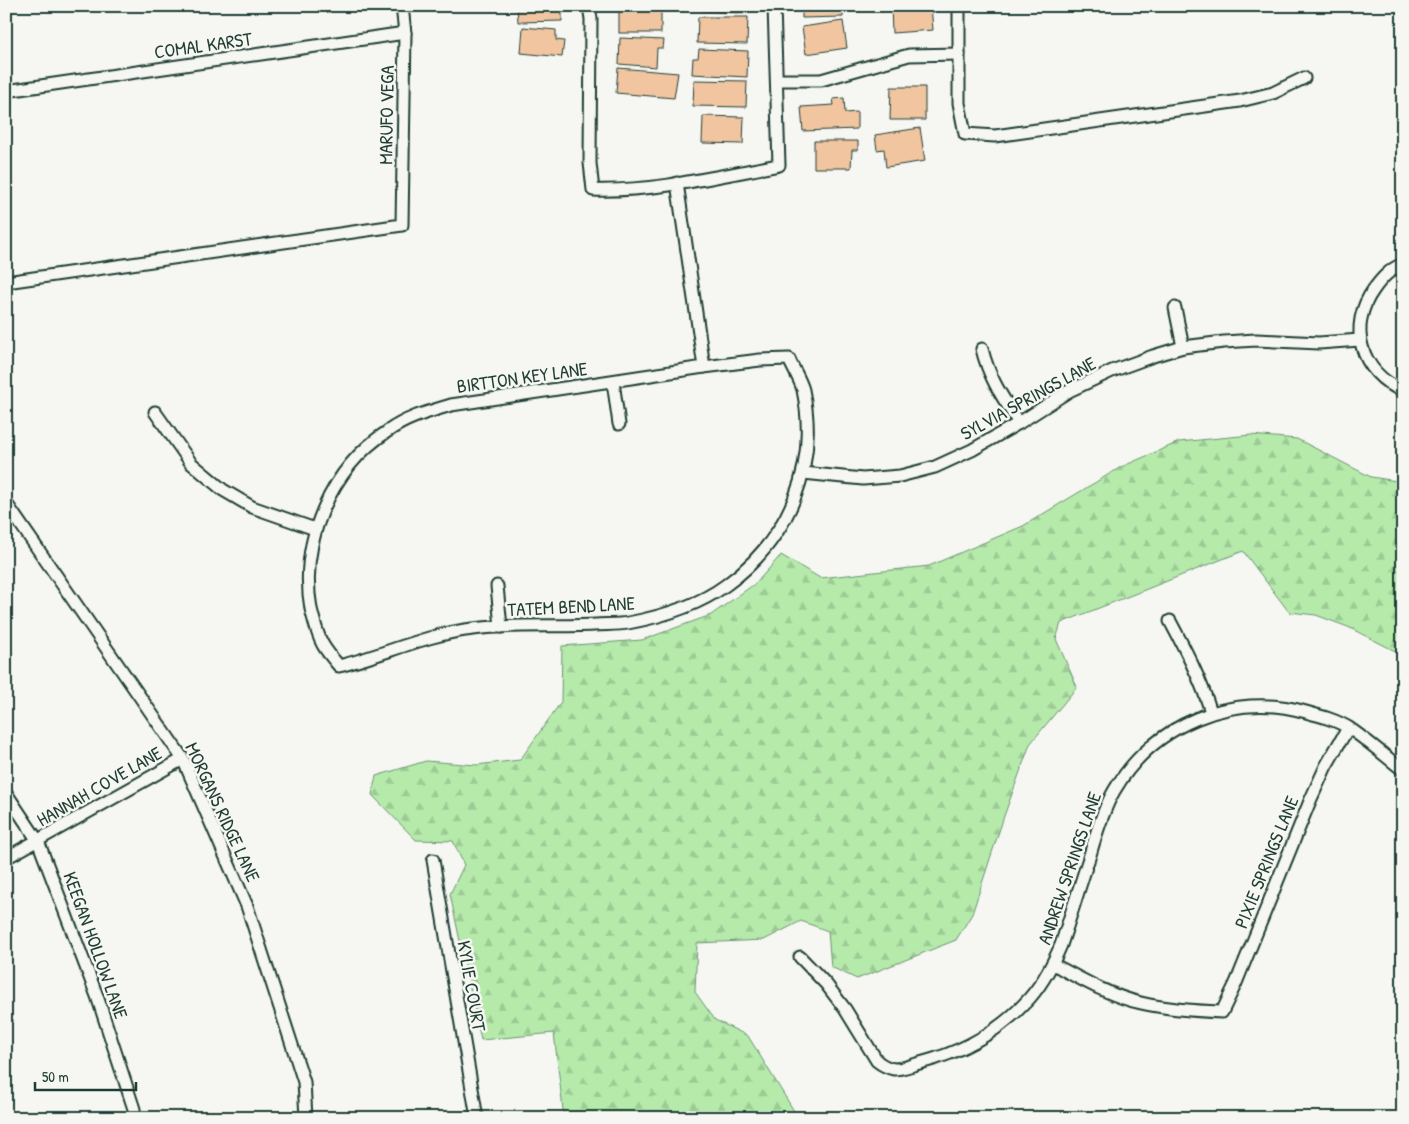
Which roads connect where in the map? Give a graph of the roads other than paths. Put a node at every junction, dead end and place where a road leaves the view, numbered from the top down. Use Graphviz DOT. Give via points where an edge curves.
graph roads {
  1 [pos="402,6"];
  2 [pos="589,6"];
  3 [pos="774,6"];
  4 [pos="959,6"];
  5 [pos="405,33"];
  6 [pos="959,54"];
  7 [pos="1304,78"];
  8 [pos="776,80"];
  9 [pos="6,91"];
  10 [pos="677,183"];
  11 [pos="1403,264"];
  12 [pos="6,282"];
  13 [pos="1175,308"];
  14 [pos="1360,340"];
  15 [pos="1184,347"];
  16 [pos="982,349"];
  17 [pos="789,359"];
  18 [pos="704,367"];
  19 [pos="612,382"];
  20 [pos="1403,391"];
  21 [pos="155,412"];
  22 [pos="1019,423"];
  23 [pos="620,424"];
  24 [pos="803,473"];
  25 [pos="6,503"];
  26 [pos="315,529"];
  27 [pos="496,586"];
  28 [pos="1170,621"];
  29 [pos="501,627"];
  30 [pos="338,666"];
  31 [pos="1211,712"];
  32 [pos="1348,728"];
  33 [pos="183,759"];
  34 [pos="1403,770"];
  35 [pos="6,793"];
  36 [pos="38,841"];
  37 [pos="6,858"];
  38 [pos="432,860"];
  39 [pos="800,957"];
  40 [pos="1053,964"];
  41 [pos="134,1118"];
  42 [pos="306,1118"];
  43 [pos="477,1118"];
  1 -- 5 [label="street, MARUFO VEGA"];
  2 -- 10 [label="street" via="593,190 619,191"];
  3 -- 8 [label="street"];
  4 -- 6 [label="street"];
  5 -- 9 [label="street, COMAL KARST"];
  5 -- 12 [label="street, MARUFO VEGA" via="402,225"];
  6 -- 7 [label="street" via="959,104 965,134 995,136 1240,101 1273,93"];
  6 -- 8 [label="street" via="909,55 821,80"];
  8 -- 10 [label="street" via="779,165"];
  10 -- 18 [label="street"];
  11 -- 14 [label="street" via="1382,278 1368,296 1360,316"];
  13 -- 15 [label="street"];
  14 -- 15 [label="street, SYLVIA SPRINGS LANE" via="1256,340"];
  14 -- 20 [label="street" via="1365,356 1377,374 1390,386"];
  15 -- 22 [label="street, SYLVIA SPRINGS LANE" via="1112,371 1069,391"];
  16 -- 22 [label="street" via="995,386"];
  17 -- 18 [label="street, BIRTTON KEY LANE"];
  17 -- 24 [label="street, TATEM BEND LANE" via="802,388 807,420"];
  18 -- 19 [label="street, BIRTTON KEY LANE"];
  19 -- 23 [label="street"];
  19 -- 26 [label="street, BIRTTON KEY LANE" via="451,405 414,416 388,430 352,461 324,507"];
  21 -- 26 [label="street" via="191,463 223,490 252,507"];
  22 -- 24 [label="street, SYLVIA SPRINGS LANE" via="935,467 900,476 863,479"];
  24 -- 29 [label="street, TATEM BEND LANE" via="786,517 770,543 725,586 694,603 626,624"];
  25 -- 33 [label="street, MORGANS RIDGE LANE"];
  26 -- 30 [label="street, BIRTTON KEY LANE" via="309,595 322,644"];
  27 -- 29 [label="street"];
  28 -- 31 [label="street" via="1197,673"];
  29 -- 30 [label="street, TATEM BEND LANE" via="472,629 432,638"];
  31 -- 32 [label="street, ANDREW SPRINGS LANE" via="1265,705 1293,708 1323,716"];
  31 -- 40 [label="street, ANDREW SPRINGS LANE" via="1184,723 1154,744 1130,766 1113,792"];
  32 -- 34 [label="street, ANDREW SPRINGS LANE"];
  32 -- 40 [label="street, PIXIE SPRINGS LANE" via="1310,801 1222,1012 1140,1003 1104,990"];
  33 -- 36 [label="street, HANNAH COVE LANE"];
  33 -- 42 [label="street, MORGANS RIDGE LANE" via="247,906 304,1082"];
  35 -- 36 [label="street, KEEGAN HOLLOW LANE"];
  36 -- 37 [label="street, HANNAH COVE LANE"];
  36 -- 41 [label="street, KEEGAN HOLLOW LANE" via="98,996 134,1109"];
  38 -- 43 [label="street, KYLIE COURT"];
  39 -- 40 [label="street, ANDREW SPRINGS LANE" via="845,1009 877,1061 894,1069 937,1059 998,1027 1026,1003"];
}
